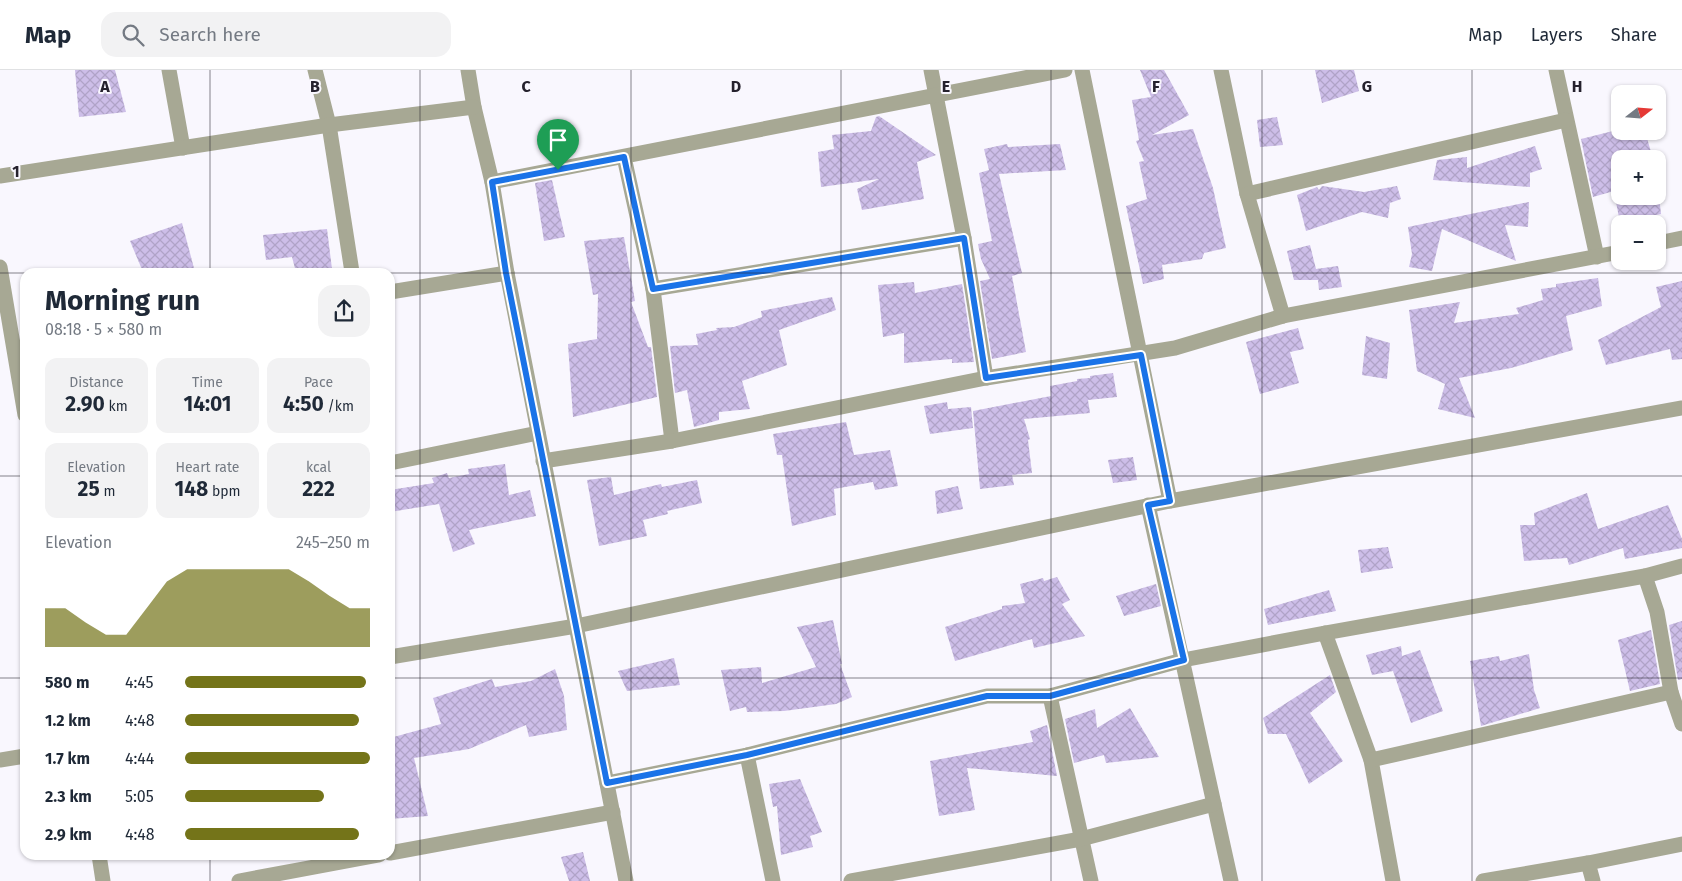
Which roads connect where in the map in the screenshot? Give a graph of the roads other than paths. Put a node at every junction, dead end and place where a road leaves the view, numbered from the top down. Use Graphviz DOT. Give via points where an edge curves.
graph roads {
  1 [pos="168,70"];
  2 [pos="315,70"];
  3 [pos="468,70"];
  4 [pos="931,70"];
  5 [pos="1065,70"];
  6 [pos="1082,70"];
  7 [pos="1220,70"];
  8 [pos="1556,70"];
  9 [pos="936,96"];
  10 [pos="474,107"];
  11 [pos="1566,120"];
  12 [pos="329,125"];
  13 [pos="183,148"];
  14 [pos="624,157"];
  15 [pos="0,176"];
  16 [pos="492,182"];
  17 [pos="1247,194"];
  18 [pos="964,238"];
  19 [pos="1682,238"];
  20 [pos="1666,241"];
  21 [pos="1611,254"];
  22 [pos="1597,257"];
  23 [pos="0,267"];
  24 [pos="351,268"];
  25 [pos="506,273"];
  26 [pos="653,289"];
  27 [pos="395,291"];
  28 [pos="1283,316"];
  29 [pos="1141,355"];
  30 [pos="20,358"];
  31 [pos="986,378"];
  32 [pos="1682,408"];
  33 [pos="538,433"];
  34 [pos="672,440"];
  35 [pos="543,461"];
  36 [pos="395,462"];
  37 [pos="1170,501"];
  38 [pos="1148,505"];
  39 [pos="1682,566"];
  40 [pos="1645,576"];
  41 [pos="576,626"];
  42 [pos="1325,632"];
  43 [pos="395,656"];
  44 [pos="1184,660"];
  45 [pos="1671,692"];
  46 [pos="1050,696"];
  47 [pos="1682,724"];
  48 [pos="747,755"];
  49 [pos="20,757"];
  50 [pos="0,760"];
  51 [pos="1371,760"];
  52 [pos="607,783"];
  53 [pos="1214,804"];
  54 [pos="612,812"];
  55 [pos="1081,839"];
  56 [pos="1682,844"];
  57 [pos="395,852"];
  58 [pos="100,860"];
  59 [pos="352,860"];
  60 [pos="1588,863"];
  61 [pos="103,881"];
  62 [pos="239,881"];
  63 [pos="626,881"];
  64 [pos="773,881"];
  65 [pos="851,881"];
  66 [pos="1091,881"];
  67 [pos="1231,881"];
  68 [pos="1393,881"];
  69 [pos="1483,881"];
  70 [pos="1593,881"];
  1 -- 13 [label="street"];
  2 -- 12 [label="street"];
  3 -- 10 [label="street"];
  4 -- 9 [label="street"];
  5 -- 9 [label="street"];
  6 -- 29 [label="street"];
  7 -- 17 [label="street"];
  8 -- 11 [label="street"];
  9 -- 14 [label="street"];
  9 -- 18 [label="street"];
  10 -- 12 [label="street"];
  10 -- 16 [label="street"];
  11 -- 17 [label="street"];
  11 -- 22 [label="street"];
  12 -- 13 [label="street"];
  12 -- 24 [label="street"];
  13 -- 15 [label="street"];
  14 -- 16 [label="street"];
  14 -- 26 [label="street"];
  16 -- 25 [label="street"];
  17 -- 28 [label="street"];
  18 -- 26 [label="street"];
  18 -- 31 [label="street"];
  19 -- 20 [label="street"];
  21 -- 22 [label="street"];
  22 -- 28 [label="street"];
  23 -- 30 [label="street"];
  25 -- 27 [label="street"];
  25 -- 33 [label="street"];
  26 -- 34 [label="street"];
  28 -- 29 [label="street" via="1176,348"];
  29 -- 31 [label="street"];
  29 -- 37 [label="street"];
  31 -- 34 [label="street"];
  32 -- 37 [label="street"];
  33 -- 35 [label="street"];
  33 -- 36 [label="street"];
  34 -- 35 [label="street"];
  35 -- 41 [label="street"];
  37 -- 38 [label="street"];
  38 -- 41 [label="street"];
  38 -- 44 [label="street"];
  39 -- 40 [label="street"];
  40 -- 42 [label="street"];
  40 -- 45 [label="street" via="1657,612"];
  41 -- 43 [label="street"];
  41 -- 52 [label="street"];
  42 -- 44 [label="street"];
  42 -- 51 [label="street"];
  44 -- 46 [label="street"];
  44 -- 53 [label="street"];
  45 -- 47 [label="street"];
  45 -- 51 [label="street"];
  46 -- 48 [label="street" via="987,696"];
  46 -- 55 [label="street"];
  48 -- 52 [label="street"];
  48 -- 64 [label="street"];
  49 -- 50 [label="street"];
  51 -- 68 [label="street"];
  52 -- 54 [label="street"];
  53 -- 55 [label="street"];
  53 -- 67 [label="street"];
  54 -- 57 [label="street"];
  54 -- 63 [label="street"];
  55 -- 65 [label="street"];
  55 -- 66 [label="street"];
  56 -- 60 [label="street"];
  58 -- 61 [label="street"];
  59 -- 62 [label="street"];
  60 -- 69 [label="street"];
  60 -- 70 [label="street"];
}
